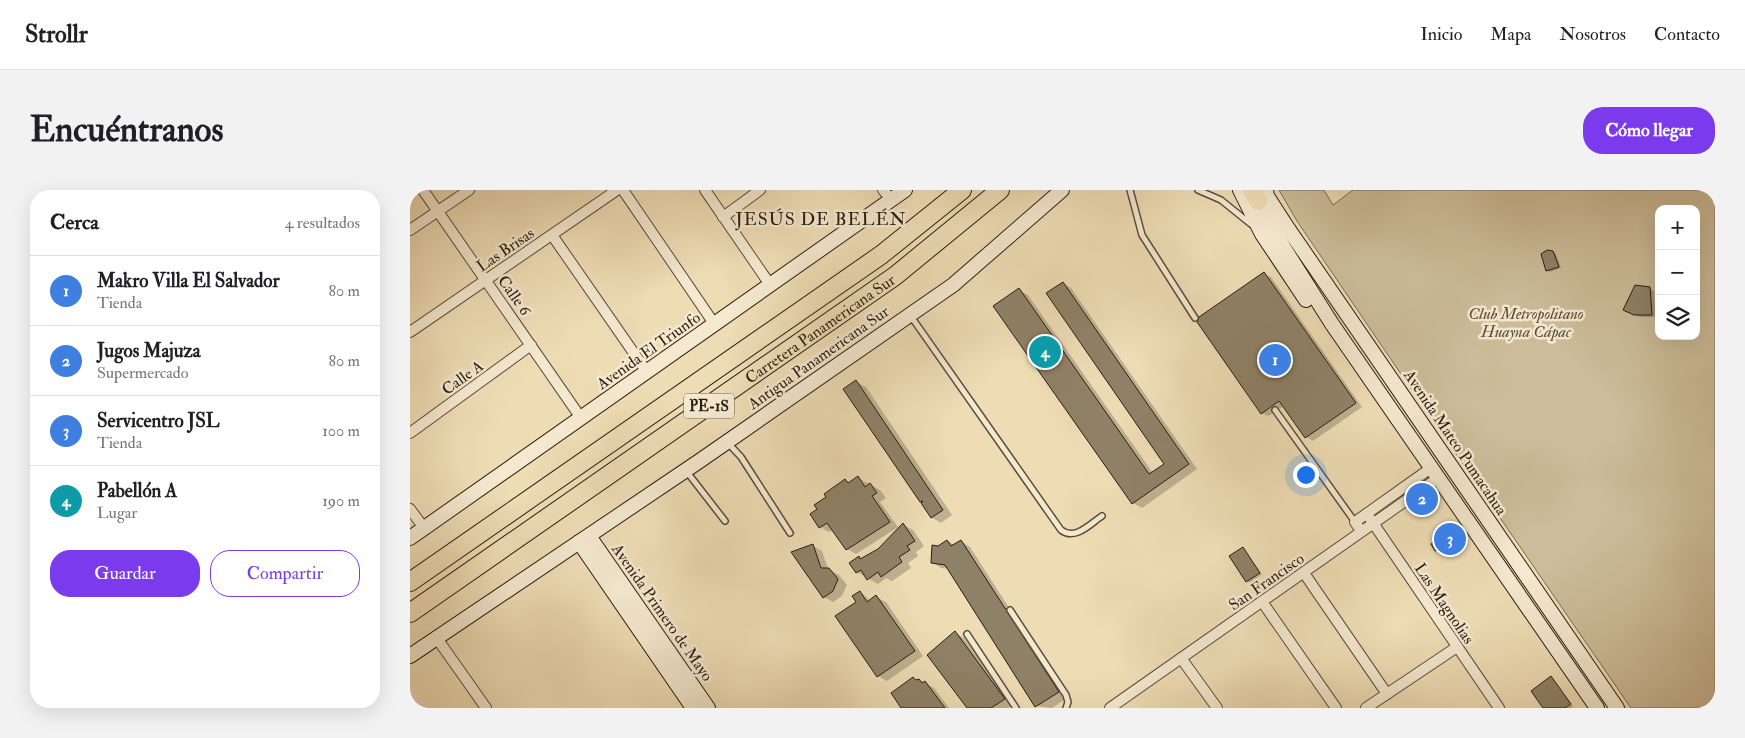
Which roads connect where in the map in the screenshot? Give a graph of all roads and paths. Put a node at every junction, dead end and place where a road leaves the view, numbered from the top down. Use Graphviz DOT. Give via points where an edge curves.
graph roads {
  1 [pos="423,190"];
  2 [pos="469,190"];
  3 [pos="617,190"];
  4 [pos="623,190"];
  5 [pos="705,190"];
  6 [pos="760,190"];
  7 [pos="905,190"];
  8 [pos="962,190"];
  9 [pos="1000,190"];
  10 [pos="1062,190"];
  11 [pos="1130,190"];
  12 [pos="1198,190"];
  13 [pos="1240,190"];
  14 [pos="1261,193"];
  15 [pos="888,195"];
  16 [pos="438,211"];
  17 [pos="723,217"];
  18 [pos="410,230"];
  19 [pos="1262,234"];
  20 [pos="552,235"];
  21 [pos="486,280"];
  22 [pos="771,286"];
  23 [pos="910,315"];
  24 [pos="1195,318"];
  25 [pos="715,325"];
  26 [pos="410,332"];
  27 [pos="531,345"];
  28 [pos="647,372"];
  29 [pos="1390,408"];
  30 [pos="1275,410"];
  31 [pos="582,418"];
  32 [pos="410,433"];
  33 [pos="726,441"];
  34 [pos="686,470"];
  35 [pos="1435,473"];
  36 [pos="410,509"];
  37 [pos="1102,516"];
  38 [pos="1370,519"];
  39 [pos="725,521"];
  40 [pos="1358,527"];
  41 [pos="424,528"];
  42 [pos="790,532"];
  43 [pos="410,538"];
  44 [pos="584,539"];
  45 [pos="1304,573"];
  46 [pos="410,582"];
  47 [pos="1263,603"];
  48 [pos="1010,610"];
  49 [pos="410,613"];
  50 [pos="966,634"];
  51 [pos="436,638"];
  52 [pos="1457,646"];
  53 [pos="410,656"];
  54 [pos="1181,658"];
  55 [pos="1387,694"];
  56 [pos="1591,706"];
  57 [pos="486,708"];
  58 [pos="693,708"];
  59 [pos="708,708"];
  60 [pos="1016,708"];
  61 [pos="1066,708"];
  62 [pos="1110,708"];
  63 [pos="1216,708"];
  64 [pos="1336,708"];
  65 [pos="1366,708"];
  66 [pos="1499,708"];
  67 [pos="1617,708"];
  1 -- 16 [label="street, Calle 6"];
  2 -- 16 [label="street"];
  3 -- 20 [label="street, Las Brisas"];
  4 -- 25 [label="street"];
  5 -- 17 [label="street"];
  6 -- 17 [label="street"];
  7 -- 15 [label="main road, Avenida El Triunfo"];
  8 -- 46 [label="highway, Carretera Panamericana Sur / PE-1S" via="882,255"];
  9 -- 49 [label="highway, Carretera Panamericana Sur / PE-1S" via="895,276"];
  10 -- 23 [label="main road, Antigua Panamericana Sur" via="953,285"];
  11 -- 24 [label="lane" via="1142,235"];
  12 -- 19 [label="lane" via="1221,200"];
  13 -- 19 [label="main road"];
  14 -- 29 [label="main road, Avenida Mateo Pumacahua" via="1284,248"];
  14 -- 67 [label="main road, Avenida Mateo Pumacahua"];
  15 -- 22 [label="main road, Avenida El Triunfo"];
  16 -- 18 [label="street"];
  16 -- 21 [label="street, Calle 6"];
  17 -- 22 [label="street"];
  19 -- 29 [label="main road" via="1363,383"];
  20 -- 21 [label="street, Las Brisas"];
  20 -- 28 [label="street"];
  21 -- 26 [label="street, Las Brisas"];
  21 -- 27 [label="street, Calle 6"];
  22 -- 25 [label="main road, Avenida El Triunfo"];
  23 -- 33 [label="main road, Antigua Panamericana Sur"];
  23 -- 37 [label="lane" via="1062,530 1074,535"];
  25 -- 28 [label="main road, Avenida El Triunfo"];
  27 -- 31 [label="street, Calle 6"];
  27 -- 32 [label="street, Calle A"];
  28 -- 31 [label="main road, Avenida El Triunfo"];
  29 -- 35 [label="main road, Avenida Mateo Pumacahua"];
  30 -- 40 [label="lane"];
  31 -- 41 [label="main road, Avenida El Triunfo"];
  33 -- 34 [label="main road, Antigua Panamericana Sur"];
  33 -- 42 [label="lane" via="741,457"];
  34 -- 39 [label="lane"];
  34 -- 44 [label="main road, Antigua Panamericana Sur"];
  35 -- 38 [label="street, San Francisco"];
  35 -- 56 [label="main road, Avenida Mateo Pumacahua"];
  36 -- 41 [label="street"];
  38 -- 40 [label="street, San Francisco"];
  38 -- 52 [label="street, Las Magnolias"];
  40 -- 45 [label="street, San Francisco"];
  41 -- 43 [label="main road, Avenida El Triunfo"];
  44 -- 51 [label="main road, Antigua Panamericana Sur"];
  44 -- 58 [label="main road, Avenida Primero de Mayo"];
  44 -- 59 [label="main road, Avenida Primero de Mayo"];
  45 -- 47 [label="street, San Francisco"];
  45 -- 55 [label="street"];
  47 -- 54 [label="street, San Francisco"];
  47 -- 64 [label="street"];
  48 -- 61 [label="lane" via="1066,695"];
  50 -- 60 [label="lane"];
  51 -- 53 [label="main road, Antigua Panamericana Sur"];
  51 -- 57 [label="street"];
  52 -- 55 [label="street"];
  52 -- 66 [label="street, Las Magnolias"];
  54 -- 62 [label="street, San Francisco"];
  54 -- 63 [label="street"];
  55 -- 65 [label="street"];
}
